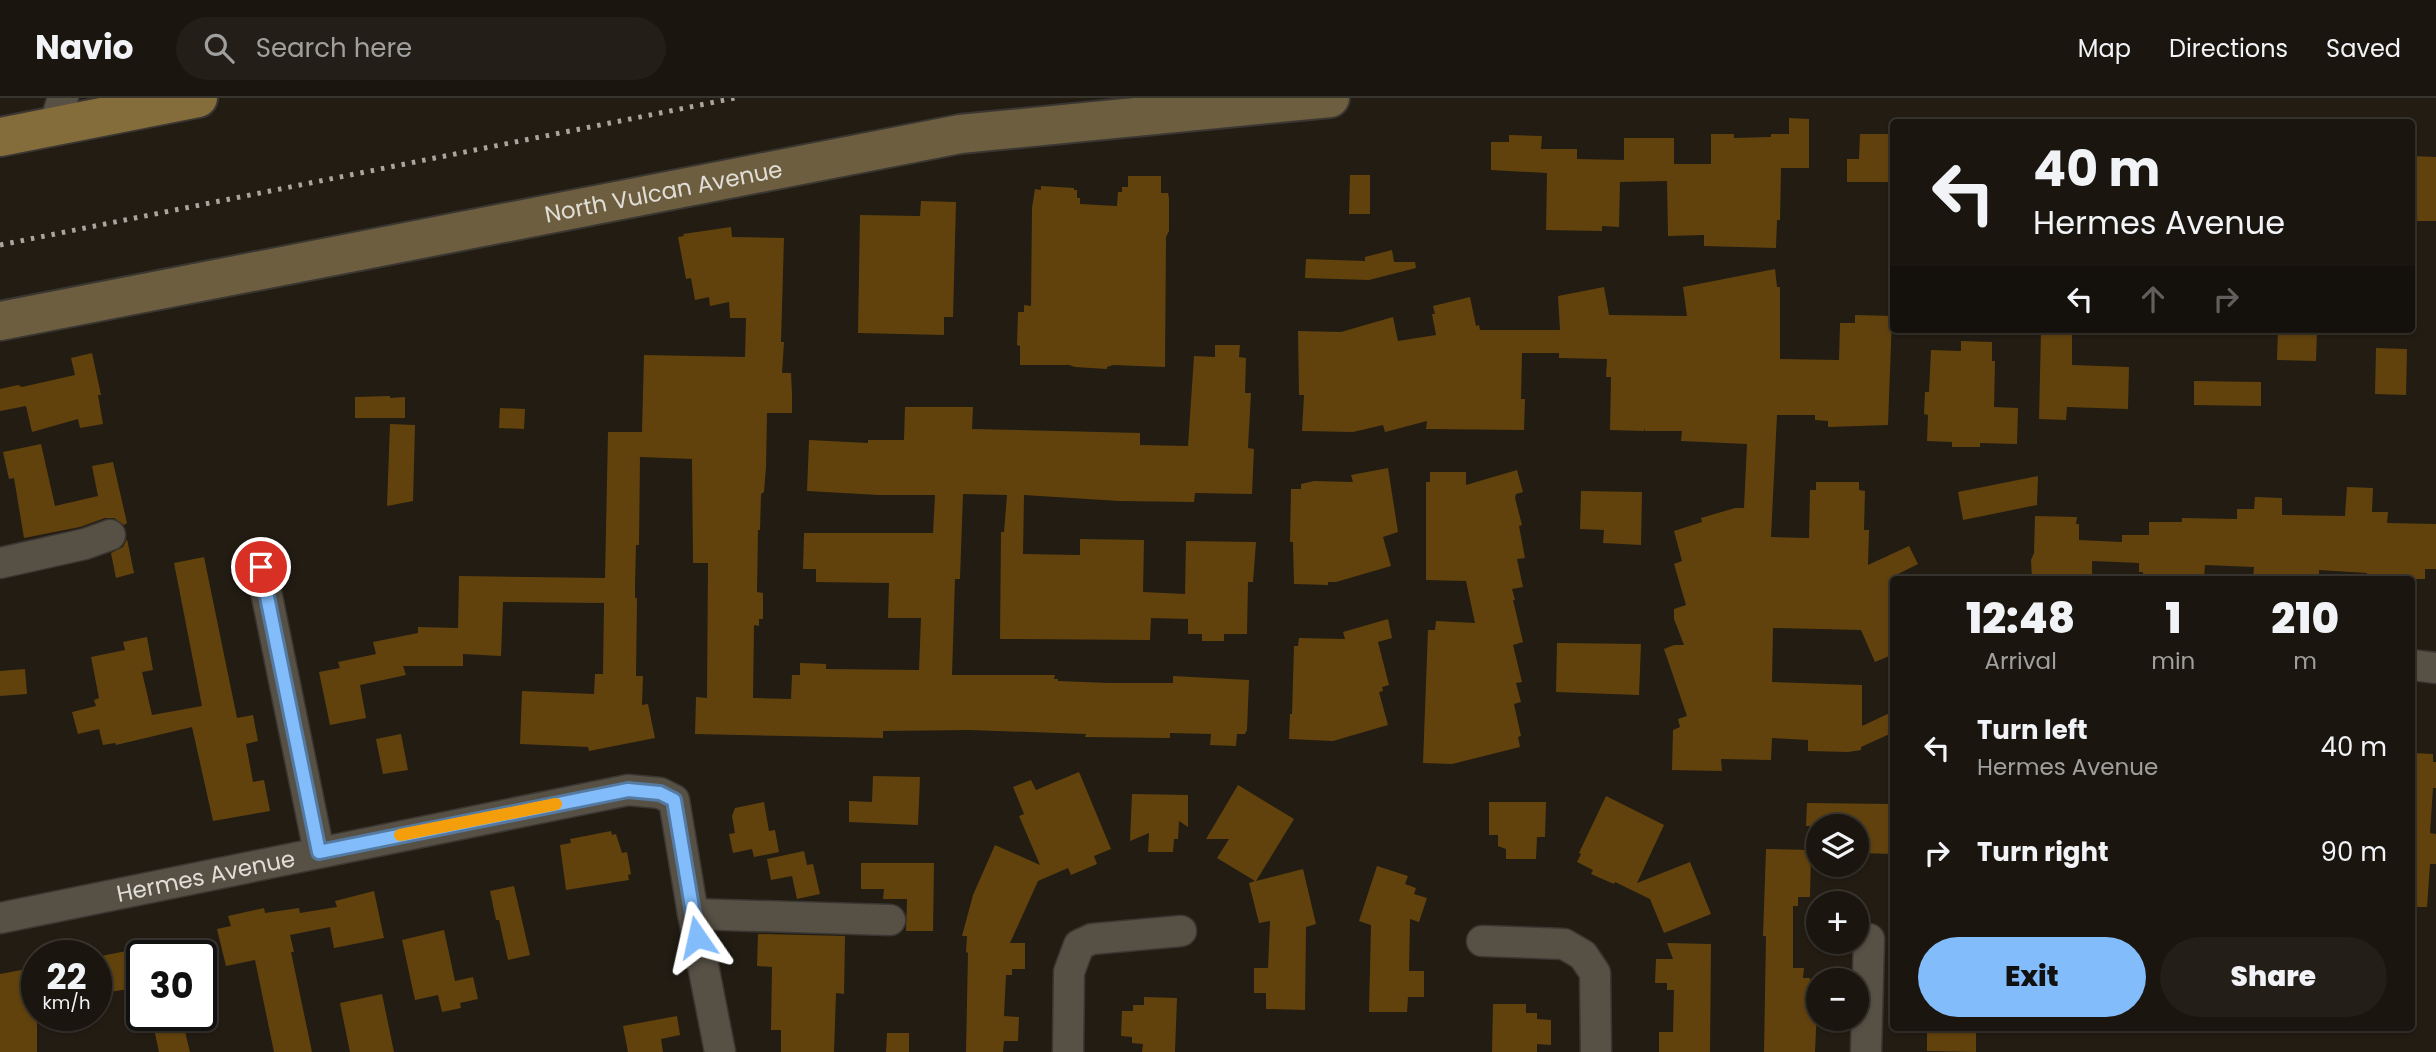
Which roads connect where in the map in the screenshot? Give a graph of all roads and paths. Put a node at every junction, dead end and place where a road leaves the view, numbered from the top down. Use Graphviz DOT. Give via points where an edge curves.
graph roads {
  1 [pos="198,98"];
  2 [pos="1330,98"];
  3 [pos="59,112"];
  4 [pos="0,137"];
  5 [pos="0,321"];
  6 [pos="98,539"];
  7 [pos="0,563"];
  8 [pos="261,567"];
  9 [pos="2436,647"];
  10 [pos="2415,648"];
  11 [pos="2415,666"];
  12 [pos="2436,668"];
  13 [pos="319,852"];
  14 [pos="693,914"];
  15 [pos="0,918"];
  16 [pos="890,919"];
  17 [pos="1181,931"];
  18 [pos="1482,940"];
  19 [pos="1869,954"];
  20 [pos="720,1052"];
  21 [pos="1068,1052"];
  22 [pos="1596,1052"];
  23 [pos="1866,1052"];
  1 -- 3 [label="main road"];
  2 -- 5 [label="main road, North Vulcan Avenue" via="960,134"];
  3 -- 4 [label="main road"];
  6 -- 7 [label="street"];
  8 -- 13 [label="street"];
  9 -- 10 [label="street"];
  11 -- 12 [label="street"];
  13 -- 14 [label="street, Hermes Avenue" via="628,790 660,793 674,800"];
  13 -- 15 [label="street, Hermes Avenue"];
  14 -- 16 [label="street"];
  14 -- 20 [label="street"];
  17 -- 21 [label="street" via="1092,939 1079,945 1069,972"];
  18 -- 22 [label="street" via="1564,944 1583,955 1595,973"];
  19 -- 23 [label="street"];
}
